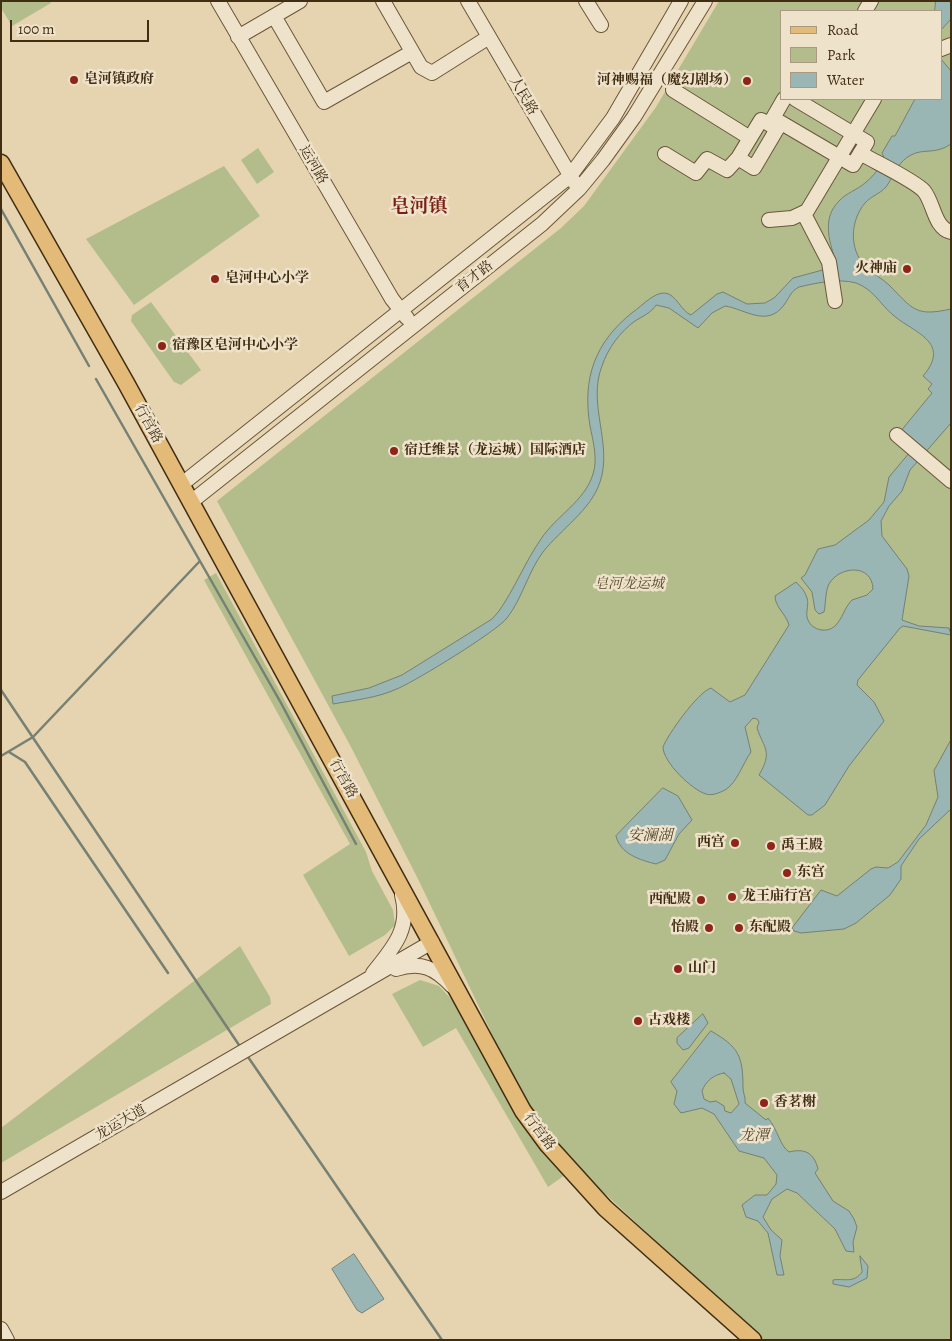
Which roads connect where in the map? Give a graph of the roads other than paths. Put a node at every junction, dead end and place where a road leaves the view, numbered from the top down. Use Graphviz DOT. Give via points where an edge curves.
graph roads {
  1 [pos="218,1"];
  2 [pos="300,1"];
  3 [pos="383,1"];
  4 [pos="468,1"];
  5 [pos="586,1"];
  6 [pos="681,1"];
  7 [pos="705,1"];
  8 [pos="274,16"];
  9 [pos="601,25"];
  10 [pos="238,37"];
  11 [pos="489,37"];
  12 [pos="412,52"];
  13 [pos="673,90"];
  14 [pos="783,100"];
  15 [pos="873,100"];
  16 [pos="810,103"];
  17 [pos="771,121"];
  18 [pos="853,134"];
  19 [pos="750,138"];
  20 [pos="860,153"];
  21 [pos="665,154"];
  22 [pos="839,157"];
  23 [pos="738,158"];
  24 [pos="1,164"];
  25 [pos="570,176"];
  26 [pos="580,189"];
  27 [pos="804,214"];
  28 [pos="769,220"];
  29 [pos="951,232"];
  30 [pos="835,301"];
  31 [pos="401,311"];
  32 [pos="413,326"];
  33 [pos="897,436"];
  34 [pos="951,481"];
  35 [pos="182,484"];
  36 [pos="191,502"];
  37 [pos="398,880"];
  38 [pos="432,942"];
  39 [pos="371,978"];
  40 [pos="461,996"];
  41 [pos="1,1192"];
  42 [pos="1,1329"];
  43 [pos="7,1340"];
  44 [pos="753,1340"];
  1 -- 10 [label="street, 运河路"];
  2 -- 8 [label="street"];
  3 -- 12 [label="street"];
  4 -- 11 [label="street, 人民路"];
  5 -- 9 [label="street"];
  6 -- 25 [label="street, 育才路" via="613,118"];
  7 -- 26 [label="street, 育才路" via="634,118"];
  8 -- 10 [label="street"];
  8 -- 12 [label="street" via="324,102"];
  10 -- 31 [label="street, 运河路"];
  11 -- 12 [label="street" via="432,73 421,67"];
  11 -- 25 [label="street, 人民路"];
  13 -- 19 [label="street"];
  14 -- 17 [label="street"];
  15 -- 18 [label="street"];
  16 -- 18 [label="street"];
  17 -- 19 [label="street" via="761,120"];
  17 -- 22 [label="street"];
  17 -- 23 [label="street" via="777,129 754,168"];
  18 -- 20 [label="street" via="867,142"];
  18 -- 22 [label="street"];
  19 -- 23 [label="street"];
  20 -- 22 [label="street" via="853,165"];
  20 -- 29 [label="street" via="923,191 940,224"];
  21 -- 23 [label="street" via="696,173 700,172 707,159 727,170"];
  22 -- 27 [label="street"];
  24 -- 35 [label="main road, 行宫路"];
  25 -- 26 [label="street, 人民路"];
  25 -- 31 [label="street, 育才路"];
  26 -- 32 [label="street, 育才路" via="542,224"];
  27 -- 28 [label="street"];
  27 -- 30 [label="street" via="829,262"];
  31 -- 32 [label="street, 运河路"];
  31 -- 35 [label="street, 育才路"];
  32 -- 36 [label="street, 育才路"];
  33 -- 34 [label="street"];
  35 -- 36 [label="main road, 行宫路"];
  36 -- 37 [label="main road, 行宫路"];
  37 -- 38 [label="main road, 行宫路"];
  37 -- 39 [label="street" via="406,909 403,928"];
  38 -- 39 [label="street, 龙运大道"];
  38 -- 40 [label="main road, 行宫路"];
  39 -- 40 [label="street" via="403,967 423,965 438,973"];
  39 -- 41 [label="street, 龙运大道"];
  40 -- 44 [label="main road, 行宫路" via="523,1111 548,1145 605,1208"];
  42 -- 43 [label="street"];
}
